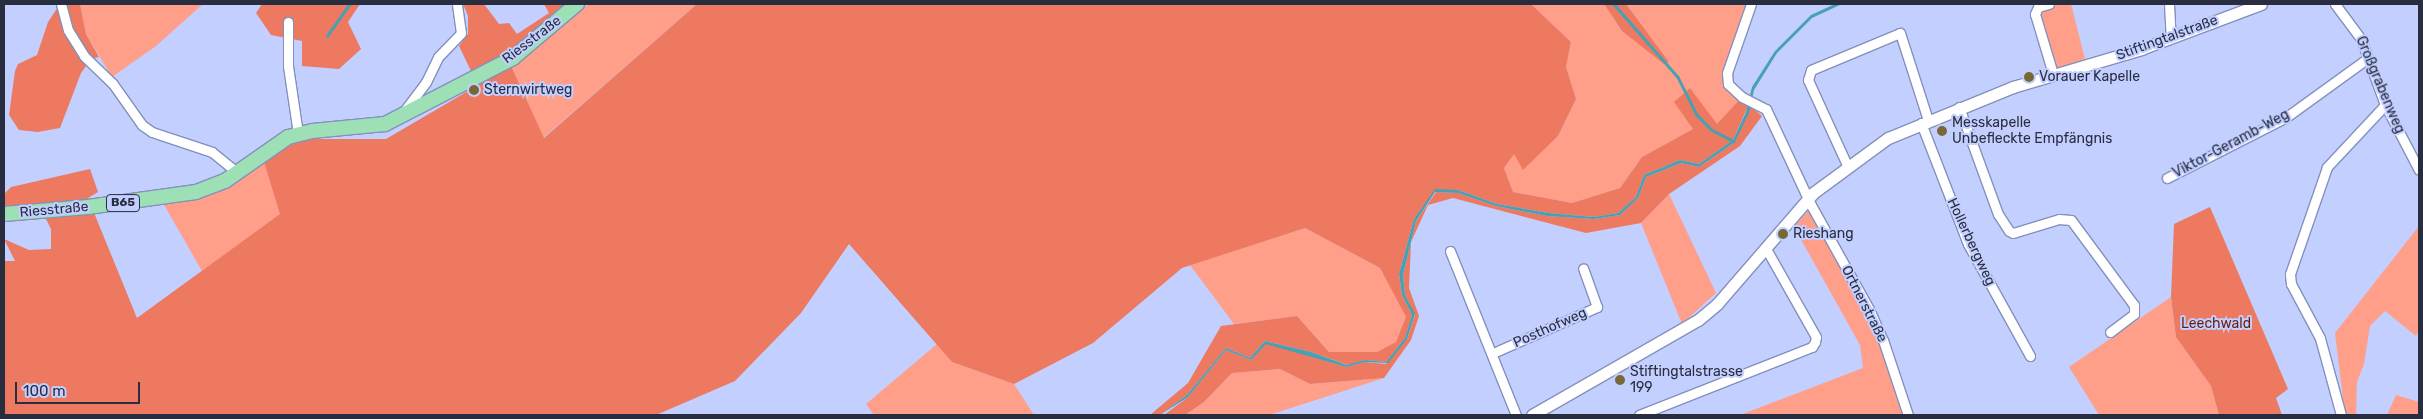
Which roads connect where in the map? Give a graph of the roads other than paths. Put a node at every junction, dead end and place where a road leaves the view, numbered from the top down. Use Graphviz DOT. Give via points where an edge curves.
graph roads {
  1 [pos="61,4"];
  2 [pos="457,4"];
  3 [pos="577,4"];
  4 [pos="1752,4"];
  5 [pos="2049,4"];
  6 [pos="2168,4"];
  7 [pos="2261,4"];
  8 [pos="2334,4"];
  9 [pos="288,22"];
  10 [pos="2171,37"];
  11 [pos="2368,58"];
  12 [pos="2053,74"];
  13 [pos="2385,105"];
  14 [pos="1959,107"];
  15 [pos="404,116"];
  16 [pos="1924,121"];
  17 [pos="298,134"];
  18 [pos="1847,165"];
  19 [pos="2419,170"];
  20 [pos="237,172"];
  21 [pos="2167,178"];
  22 [pos="1808,198"];
  23 [pos="4,214"];
  24 [pos="1765,247"];
  25 [pos="1450,251"];
  26 [pos="1583,268"];
  27 [pos="2110,332"];
  28 [pos="1493,353"];
  29 [pos="2030,356"];
  30 [pos="1516,415"];
  31 [pos="1532,415"];
  32 [pos="1639,415"];
  33 [pos="1908,415"];
  34 [pos="2341,415"];
  1 -- 20 [label="street" via="68,30 84,56 113,84 142,126 212,152"];
  2 -- 15 [label="street" via="461,33 438,57"];
  3 -- 15 [label="main road, Riesstraße / B65" via="513,58"];
  4 -- 22 [label="street" via="1727,73 1728,84 1742,97 1766,109"];
  5 -- 12 [label="street" via="2038,7 2034,14"];
  6 -- 10 [label="street"];
  7 -- 10 [label="street, Stiftingtalstraße"];
  8 -- 11 [label="street, Großgrabenweg" via="2361,39"];
  9 -- 17 [label="street" via="288,66"];
  10 -- 12 [label="street, Stiftingtalstraße" via="2102,62"];
  11 -- 13 [label="street, Großgrabenweg"];
  11 -- 21 [label="street, Viktor-Geramb-Weg" via="2284,118"];
  12 -- 14 [label="street, Stiftingtalstraße"];
  13 -- 19 [label="street, Großgrabenweg"];
  13 -- 34 [label="street" via="2327,167 2290,274 2291,284 2320,338"];
  14 -- 16 [label="street, Stiftingtalstraße"];
  14 -- 27 [label="street" via="1998,214 2009,231 2013,233 2059,219 2071,220 2134,306 2134,314"];
  15 -- 17 [label="main road, Riesstraße / B65" via="363,128"];
  16 -- 18 [label="street, Stiftingtalstraße" via="1888,138"];
  16 -- 18 [label="street" via="1900,33 1810,70 1808,80"];
  16 -- 29 [label="street, Hollerbergweg" via="1968,244"];
  17 -- 20 [label="main road, Riesstraße / B65" via="273,145"];
  18 -- 22 [label="street, Stiftingtalstraße"];
  20 -- 23 [label="main road, Riesstraße / B65" via="215,186 182,195"];
  22 -- 24 [label="street, Stiftingtalstraße"];
  22 -- 33 [label="street, Ortnerstraße" via="1880,332"];
  24 -- 31 [label="street, Stiftingtalstraße" via="1717,304 1688,328"];
  24 -- 32 [label="street" via="1816,337 1812,347"];
  25 -- 28 [label="street"];
  26 -- 28 [label="street, Posthofweg" via="1597,307"];
  28 -- 30 [label="street"];
}
